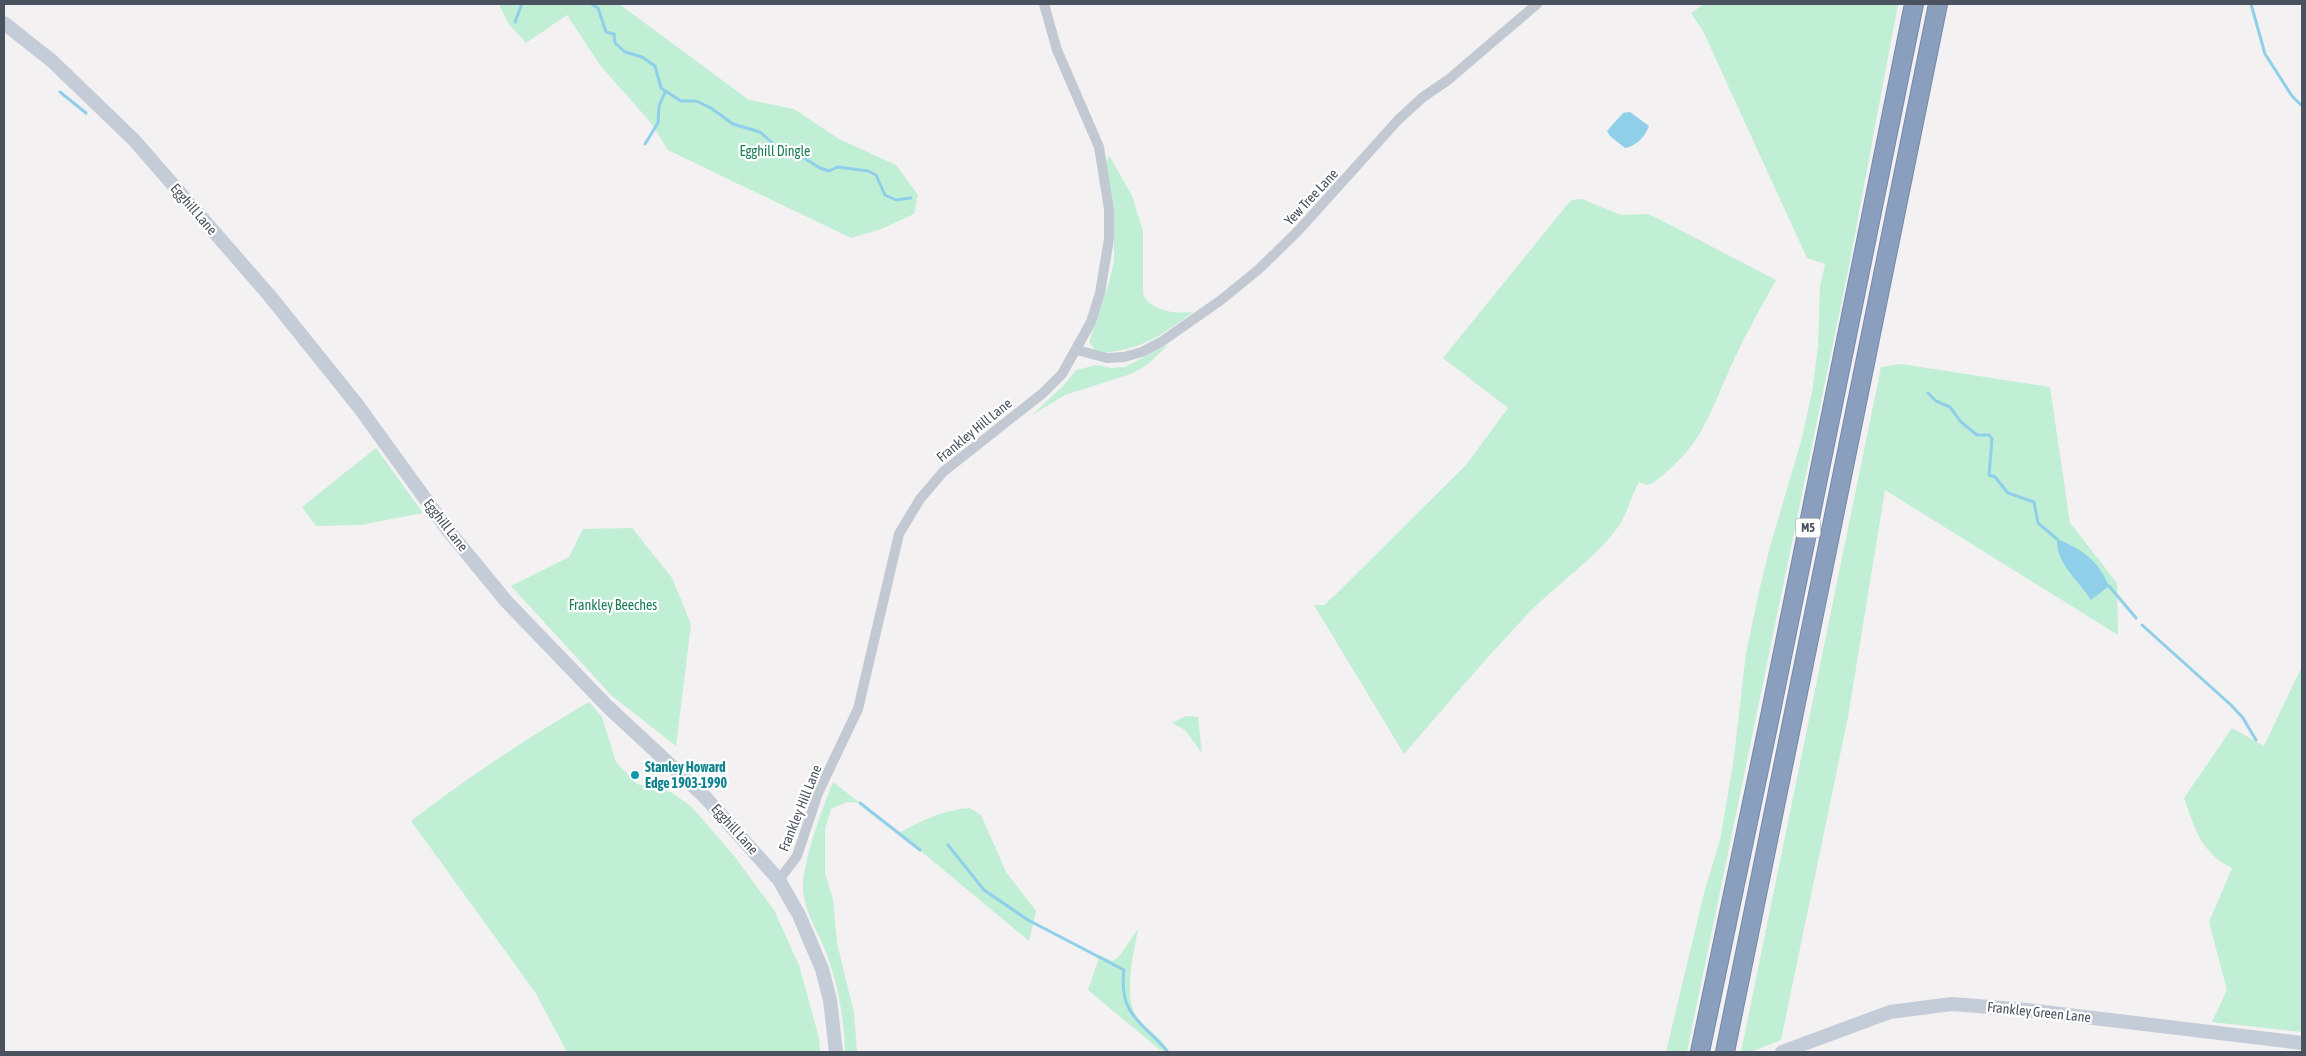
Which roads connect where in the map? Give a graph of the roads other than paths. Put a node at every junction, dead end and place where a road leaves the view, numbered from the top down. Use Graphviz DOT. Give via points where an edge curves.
graph roads {
  1 [pos="1044,4"];
  2 [pos="1537,4"];
  3 [pos="1914,4"];
  4 [pos="1938,4"];
  5 [pos="4,23"];
  6 [pos="1077,350"];
  7 [pos="779,880"];
  8 [pos="2302,1043"];
  9 [pos="836,1052"];
  10 [pos="1700,1052"];
  11 [pos="1725,1052"];
  12 [pos="1782,1052"];
  1 -- 6 [label="street, Frankley Hill Lane" via="1057,50 1099,146 1109,208 1109,240 1100,293 1091,322"];
  2 -- 6 [label="street, Yew Tree Lane" via="1410,109 1298,231 1221,300 1142,352 1107,358"];
  3 -- 10 [label="highway, M5"];
  4 -- 11 [label="highway, M5"];
  5 -- 7 [label="street, Egghill Lane" via="52,61 134,140 269,295 335,377 447,529 506,601 608,707 705,797"];
  6 -- 7 [label="street, Frankley Hill Lane" via="1062,374 1043,393 943,472 920,498 899,534 858,710 818,793 797,856"];
  7 -- 9 [label="street, Egghill Lane" via="799,915 822,969 830,1000"];
  8 -- 12 [label="street, Frankley Green Lane" via="1952,1004 1890,1012"];
}
